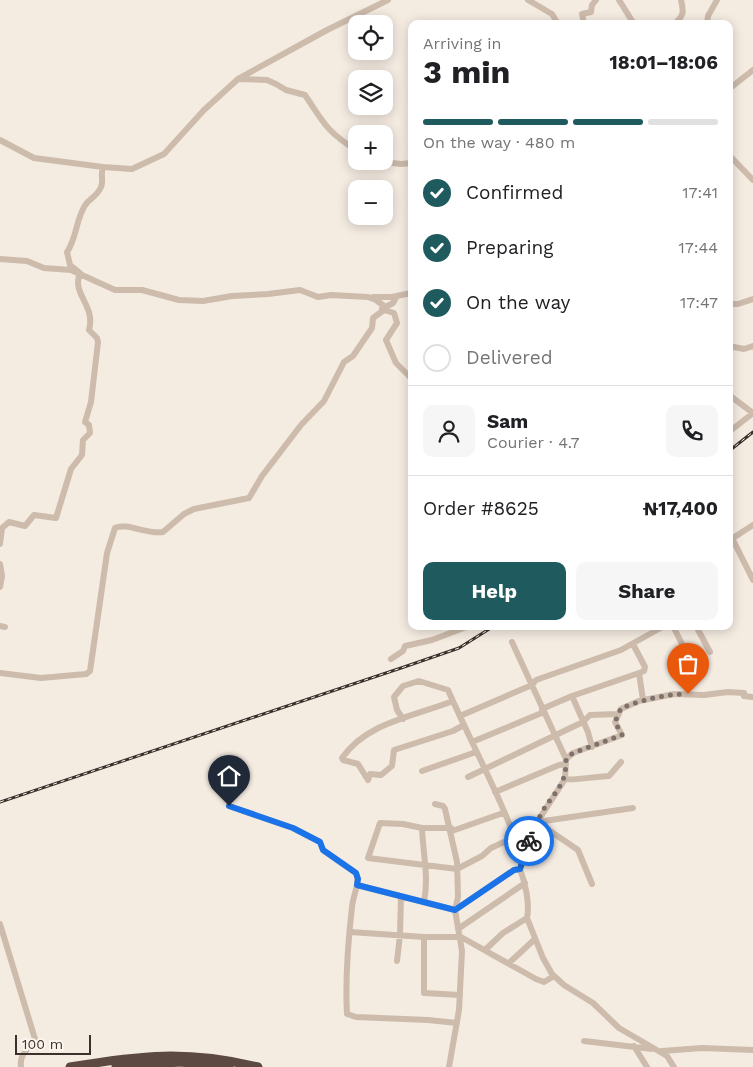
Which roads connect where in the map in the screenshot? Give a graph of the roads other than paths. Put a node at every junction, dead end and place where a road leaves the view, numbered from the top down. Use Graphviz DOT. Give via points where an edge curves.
graph roads {
  1 [pos="388,0"];
  2 [pos="529,0"];
  3 [pos="596,0"];
  4 [pos="619,0"];
  5 [pos="681,0"];
  6 [pos="717,0"];
  7 [pos="556,20"];
  8 [pos="583,20"];
  9 [pos="632,20"];
  10 [pos="679,20"];
  11 [pos="708,20"];
  12 [pos="753,70"];
  13 [pos="238,79"];
  14 [pos="733,86"];
  15 [pos="0,140"];
  16 [pos="348,144"];
  17 [pos="733,160"];
  18 [pos="393,163"];
  19 [pos="408,163"];
  20 [pos="103,168"];
  21 [pos="753,180"];
  22 [pos="0,259"];
  23 [pos="80,273"];
  24 [pos="408,294"];
  25 [pos="397,296"];
  26 [pos="368,297"];
  27 [pos="753,299"];
  28 [pos="733,304"];
  29 [pos="384,308"];
  30 [pos="753,346"];
  31 [pos="733,347"];
  32 [pos="408,375"];
  33 [pos="733,398"];
  34 [pos="753,413"];
  35 [pos="733,429"];
  36 [pos="753,525"];
  37 [pos="733,535"];
  38 [pos="733,543"];
  39 [pos="0,544"];
  40 [pos="0,564"];
  41 [pos="753,580"];
  42 [pos="0,587"];
  43 [pos="458,630"];
  44 [pos="657,630"];
  45 [pos="675,630"];
  46 [pos="698,630"];
  47 [pos="512,642"];
  48 [pos="634,644"];
  49 [pos="685,650"];
  50 [pos="710,652"];
  51 [pos="392,659"];
  52 [pos="0,673"];
  53 [pos="639,673"];
  54 [pos="532,685"];
  55 [pos="572,696"];
  56 [pos="752,698"];
  57 [pos="643,700"];
  58 [pos="453,701"];
  59 [pos="543,710"];
  60 [pos="618,714"];
  61 [pos="460,716"];
  62 [pos="403,719"];
  63 [pos="583,722"];
  64 [pos="464,725"];
  65 [pos="555,736"];
  66 [pos="472,742"];
  67 [pos="592,747"];
  68 [pos="476,752"];
  69 [pos="566,762"];
  70 [pos="620,762"];
  71 [pos="486,768"];
  72 [pos="422,771"];
  73 [pos="468,776"];
  74 [pos="564,779"];
  75 [pos="495,792"];
  76 [pos="435,804"];
  77 [pos="229,806"];
  78 [pos="633,808"];
  79 [pos="503,813"];
  80 [pos="537,822"];
  81 [pos="422,828"];
  82 [pos="451,829"];
  83 [pos="515,837"];
  84 [pos="523,860"];
  85 [pos="426,866"];
  86 [pos="457,869"];
  87 [pos="520,869"];
  88 [pos="525,883"];
  89 [pos="592,884"];
  90 [pos="357,885"];
  91 [pos="401,896"];
  92 [pos="424,902"];
  93 [pos="455,910"];
  94 [pos="527,918"];
  95 [pos="0,924"];
  96 [pos="458,929"];
  97 [pos="350,932"];
  98 [pos="400,935"];
  99 [pos="424,937"];
  100 [pos="461,937"];
  101 [pos="536,939"];
  102 [pos="485,950"];
  103 [pos="397,961"];
  104 [pos="509,963"];
  105 [pos="554,976"];
  106 [pos="460,994"];
  107 [pos="457,1023"];
  108 [pos="584,1041"];
  109 [pos="634,1046"];
  110 [pos="659,1050"];
  111 [pos="753,1050"];
  112 [pos="21,1067"];
  113 [pos="70,1067"];
  114 [pos="116,1067"];
  115 [pos="229,1067"];
  116 [pos="258,1067"];
  117 [pos="449,1067"];
  118 [pos="647,1067"];
  119 [pos="674,1067"];
  1 -- 13 [label="street"];
  2 -- 7 [label="street" via="552,14"];
  3 -- 8 [label="street" via="591,12 582,14"];
  4 -- 9 [label="street"];
  5 -- 10 [label="street" via="684,10"];
  6 -- 11 [label="street"];
  12 -- 14 [label="street"];
  13 -- 16 [label="street" via="267,80 305,95 321,121"];
  13 -- 20 [label="street" via="164,154 132,168"];
  15 -- 20 [label="street" via="34,158"];
  17 -- 21 [label="street"];
  18 -- 19 [label="street"];
  20 -- 23 [label="street" via="102,184 96,196 86,204 67,252 70,265"];
  22 -- 23 [label="street" via="27,261 44,268"];
  23 -- 26 [label="street" via="115,290 142,290 190,301 300,290 318,298 331,295"];
  23 -- 39 [label="street" via="79,290 91,314 89,330 98,342 91,402 85,422 89,424 90,433 83,440 82,455 71,469 56,518 34,515 24,526 8,522 2,528"];
  24 -- 25 [label="street"];
  25 -- 26 [label="street"];
  25 -- 29 [label="street"];
  26 -- 29 [label="street"];
  27 -- 28 [label="street"];
  29 -- 32 [label="street" via="394,313 397,323 386,340 393,358"];
  29 -- 52 [label="street" via="373,318 372,328 353,356 344,362 324,401 301,425 249,498 202,506 184,514 163,532 115,528 107,554 90,671 51,678"];
  30 -- 31 [label="street" via="744,349"];
  33 -- 34 [label="street"];
  34 -- 35 [label="street"];
  36 -- 37 [label="street"];
  38 -- 41 [label="street"];
  40 -- 42 [label="street"];
  43 -- 51 [label="street" via="405,646"];
  44 -- 48 [label="street"];
  45 -- 49 [label="street"];
  46 -- 50 [label="street"];
  47 -- 54 [label="street"];
  48 -- 53 [label="street" via="645,667"];
  48 -- 54 [label="street" via="536,680"];
  53 -- 55 [label="street"];
  53 -- 57 [label="street"];
  54 -- 59 [label="street"];
  54 -- 61 [label="street"];
  55 -- 59 [label="street"];
  55 -- 63 [label="street"];
  56 -- 57 [label="street" via="744,696 744,693 728,692 674,694"];
  57 -- 60 [label="street" via="621,708"];
  58 -- 61 [label="street"];
  58 -- 62 [label="street"];
  58 -- 62 [label="street" via="445,688 414,682 403,686 394,697"];
  59 -- 65 [label="street"];
  59 -- 66 [label="street"];
  60 -- 63 [label="street" via="590,715"];
  60 -- 67 [label="street" via="615,722 622,735"];
  61 -- 64 [label="street"];
  62 -- 64 [label="street" via="364,736 343,756 343,760 358,764 368,780 370,774 380,775 392,766 394,750"];
  63 -- 65 [label="street"];
  63 -- 67 [label="street"];
  64 -- 66 [label="street"];
  65 -- 69 [label="street"];
  65 -- 71 [label="street"];
  66 -- 68 [label="street"];
  67 -- 69 [label="street" via="573,753"];
  68 -- 71 [label="street"];
  68 -- 72 [label="street"];
  69 -- 74 [label="street"];
  69 -- 75 [label="street"];
  70 -- 74 [label="street" via="609,776"];
  71 -- 73 [label="street"];
  71 -- 75 [label="street"];
  74 -- 80 [label="street"];
  75 -- 79 [label="street"];
  76 -- 82 [label="street" via="446,809"];
  77 -- 90 [label="street" via="293,828 320,842 323,850 356,873"];
  78 -- 80 [label="street"];
  79 -- 82 [label="street"];
  79 -- 83 [label="street"];
  80 -- 84 [label="street"];
  80 -- 89 [label="street" via="578,850"];
  81 -- 82 [label="street"];
  81 -- 85 [label="street"];
  81 -- 85 [label="street" via="380,823 368,858"];
  82 -- 86 [label="street"];
  83 -- 84 [label="street"];
  83 -- 86 [label="street"];
  84 -- 87 [label="street"];
  85 -- 86 [label="street"];
  85 -- 92 [label="street"];
  86 -- 93 [label="street"];
  87 -- 88 [label="street"];
  87 -- 93 [label="street"];
  88 -- 94 [label="street"];
  88 -- 96 [label="street"];
  90 -- 91 [label="street"];
  90 -- 97 [label="street"];
  91 -- 92 [label="street"];
  91 -- 98 [label="street"];
  92 -- 93 [label="street"];
  93 -- 96 [label="street"];
  94 -- 101 [label="street"];
  94 -- 102 [label="street" via="503,933"];
  95 -- 112 [label="street" via="35,1039 22,1054"];
  96 -- 100 [label="street"];
  97 -- 98 [label="street"];
  97 -- 107 [label="street" via="347,1014"];
  98 -- 99 [label="street"];
  98 -- 103 [label="street"];
  99 -- 100 [label="street"];
  99 -- 106 [label="street" via="424,993"];
  100 -- 102 [label="street"];
  100 -- 106 [label="street"];
  101 -- 104 [label="street"];
  101 -- 105 [label="street"];
  102 -- 104 [label="street"];
  104 -- 105 [label="street" via="544,982"];
  105 -- 110 [label="street" via="593,1002 619,1028"];
  106 -- 107 [label="street"];
  107 -- 117 [label="street"];
  108 -- 109 [label="street"];
  109 -- 110 [label="street"];
  109 -- 118 [label="street"];
  110 -- 111 [label="street"];
  110 -- 119 [label="street"];
  113 -- 116 [label="highway" via="128,1058 179,1055 216,1058"];
  114 -- 115 [label="highway" via="180,1062"];
}
